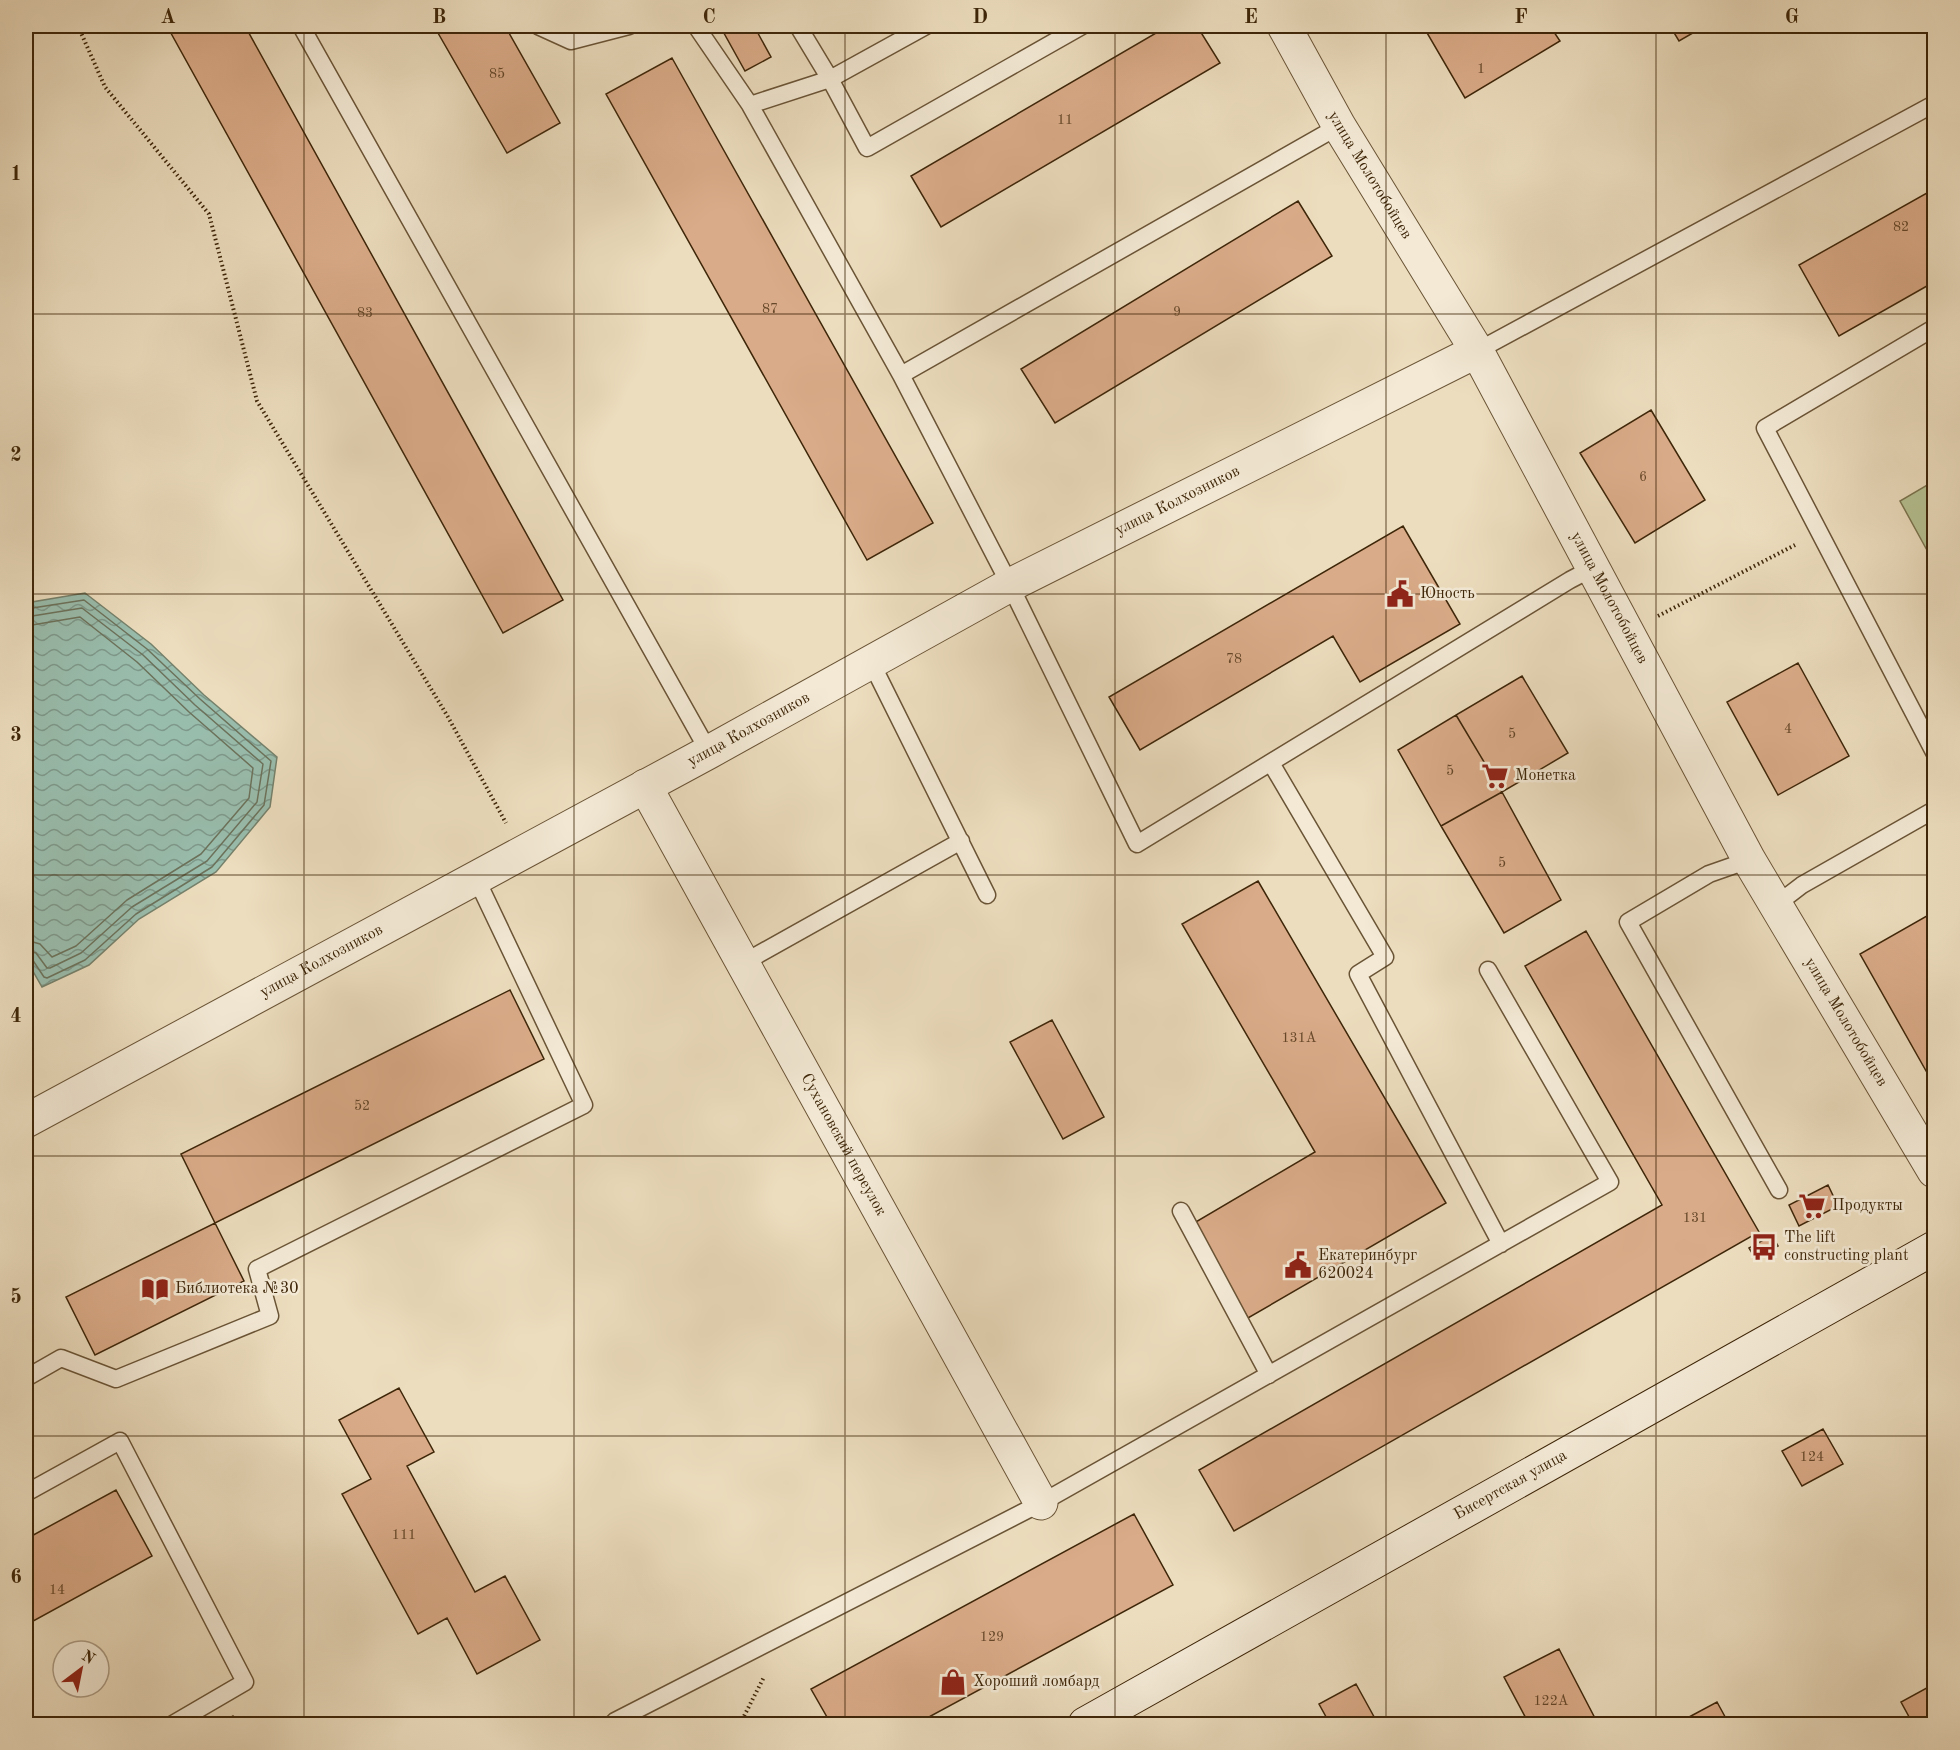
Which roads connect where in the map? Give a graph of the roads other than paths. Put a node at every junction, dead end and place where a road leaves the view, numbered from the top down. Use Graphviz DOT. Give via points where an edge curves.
graph roads {
  1 [pos="301,26"];
  2 [pos="538,26"];
  3 [pos="629,26"];
  4 [pos="696,26"];
  5 [pos="798,26"];
  6 [pos="926,26"];
  7 [pos="1083,26"];
  8 [pos="1284,26"];
  9 [pos="830,79"];
  10 [pos="1935,104"];
  11 [pos="750,105"];
  12 [pos="1339,126"];
  13 [pos="1935,328"];
  14 [pos="1477,351"];
  15 [pos="901,375"];
  16 [pos="1593,568"];
  17 [pos="1010,585"];
  18 [pos="872,662"];
  19 [pos="709,752"];
  20 [pos="1935,752"];
  21 [pos="1271,763"];
  22 [pos="645,786"];
  23 [pos="1935,810"];
  24 [pos="961,842"];
  25 [pos="1749,860"];
  26 [pos="476,878"];
  27 [pos="987,895"];
  28 [pos="1776,905"];
  29 [pos="743,963"];
  30 [pos="1488,970"];
  31 [pos="26,1121"];
  32 [pos="1935,1171"];
  33 [pos="1779,1190"];
  34 [pos="1181,1211"];
  35 [pos="1501,1244"];
  36 [pos="1935,1248"];
  37 [pos="1269,1375"];
  38 [pos="26,1378"];
  39 [pos="26,1493"];
  40 [pos="1041,1503"];
  41 [pos="173,1725"];
  42 [pos="617,1725"];
  43 [pos="1085,1725"];
  1 -- 19 [label="lane"];
  2 -- 3 [label="lane" via="571,41"];
  4 -- 11 [label="lane"];
  5 -- 9 [label="lane"];
  6 -- 9 [label="lane"];
  7 -- 9 [label="lane" via="867,148"];
  8 -- 12 [label="street, улица Молотобойцев"];
  9 -- 11 [label="lane"];
  10 -- 14 [label="lane"];
  11 -- 15 [label="lane"];
  12 -- 14 [label="street, улица Молотобойцев"];
  12 -- 15 [label="lane"];
  13 -- 20 [label="lane" via="1765,428"];
  14 -- 16 [label="street, улица Молотобойцев"];
  14 -- 17 [label="street, улица Колхозников"];
  15 -- 17 [label="lane"];
  16 -- 21 [label="lane"];
  16 -- 25 [label="street, улица Молотобойцев"];
  17 -- 18 [label="street, улица Колхозников"];
  17 -- 21 [label="lane" via="1137,844"];
  18 -- 19 [label="street, улица Колхозников"];
  18 -- 24 [label="lane"];
  19 -- 22 [label="street, улица Колхозников"];
  21 -- 35 [label="lane" via="1386,957 1358,974"];
  22 -- 26 [label="street, улица Колхозников"];
  22 -- 29 [label="street, Сухановский переулок"];
  23 -- 28 [label="lane" via="1802,885"];
  24 -- 27 [label="lane"];
  24 -- 29 [label="lane"];
  25 -- 28 [label="street, улица Молотобойцев"];
  25 -- 33 [label="lane" via="1709,874 1628,922"];
  26 -- 31 [label="street, улица Колхозников"];
  26 -- 38 [label="lane" via="585,1105 257,1269 270,1316 116,1379 61,1358"];
  28 -- 32 [label="street, улица Молотобойцев"];
  29 -- 40 [label="street, Сухановский переулок"];
  30 -- 35 [label="lane" via="1610,1182"];
  34 -- 37 [label="lane"];
  35 -- 37 [label="lane"];
  36 -- 43 [label="street, Бисертская улица"];
  37 -- 40 [label="lane"];
  39 -- 41 [label="lane" via="120,1441 245,1682"];
  40 -- 42 [label="lane" via="615,1721"];
}
